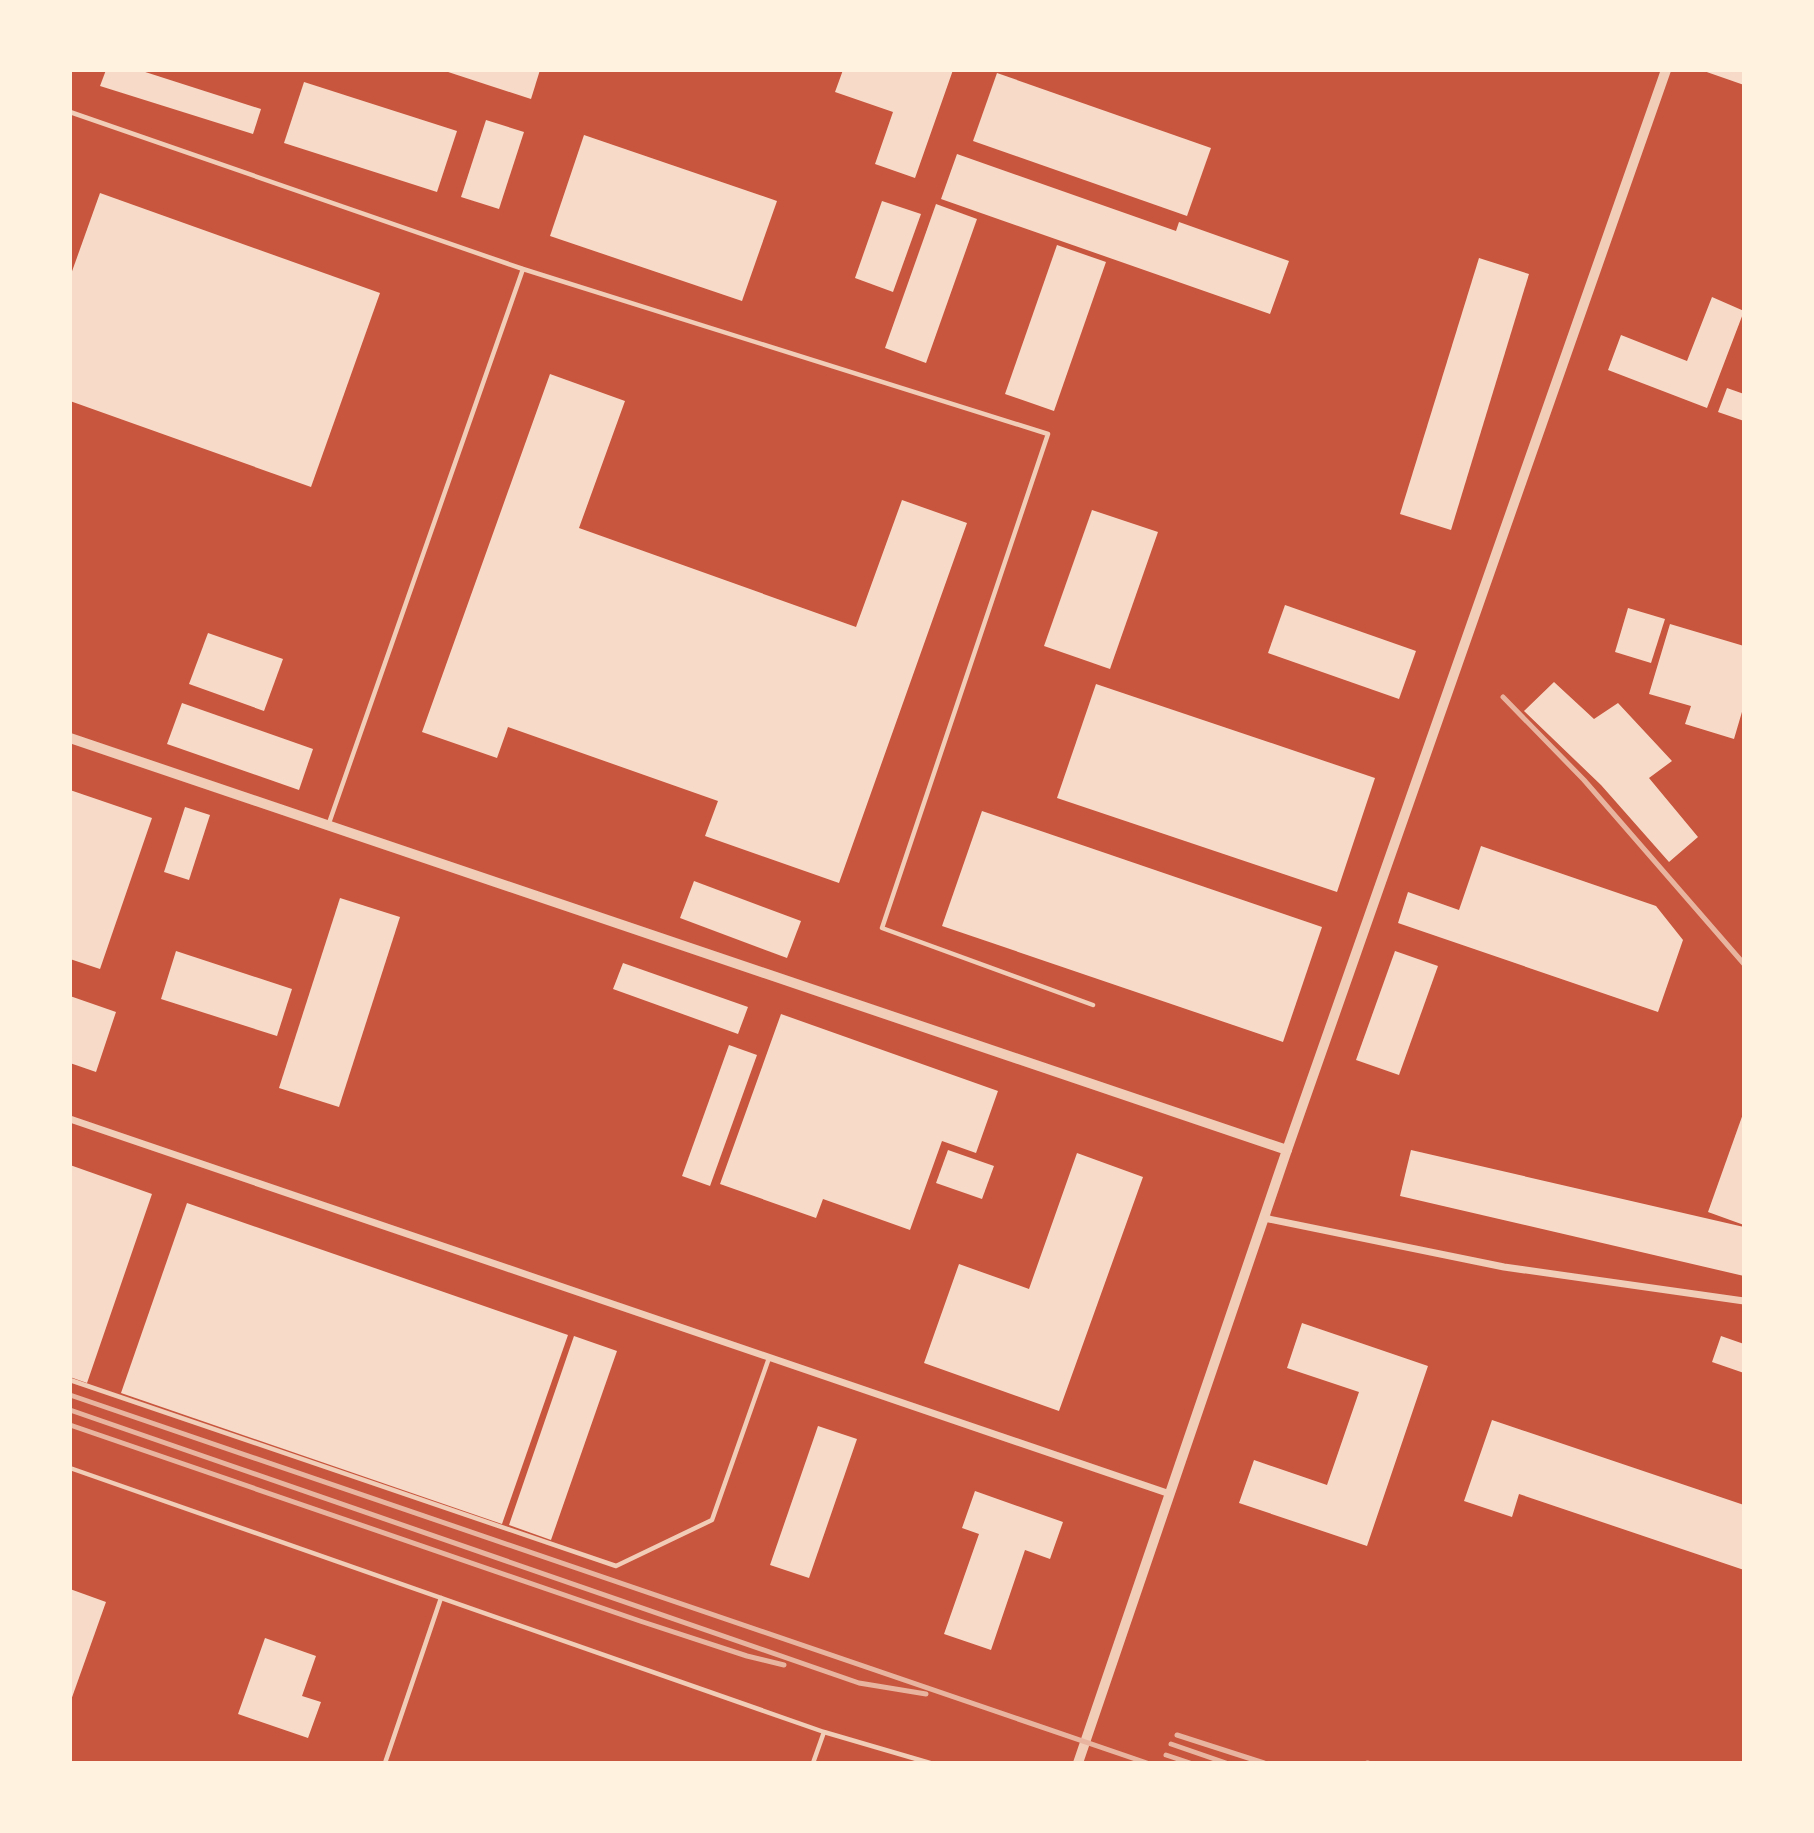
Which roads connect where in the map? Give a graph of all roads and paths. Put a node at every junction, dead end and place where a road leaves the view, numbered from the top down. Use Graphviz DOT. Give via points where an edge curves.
graph roads {
  1 [pos="1666,70"];
  2 [pos="70,112"];
  3 [pos="523,269"];
  4 [pos="70,738"];
  5 [pos="329,826"];
  6 [pos="1093,1005"];
  7 [pos="70,1119"];
  8 [pos="1287,1150"];
  9 [pos="1264,1218"];
  10 [pos="1744,1301"];
  11 [pos="769,1357"];
  12 [pos="70,1380"];
  13 [pos="70,1468"];
  14 [pos="1170,1494"];
  15 [pos="441,1598"];
  16 [pos="824,1732"];
  17 [pos="385,1763"];
  18 [pos="813,1763"];
  19 [pos="930,1763"];
  20 [pos="1078,1763"];
  1 -- 8 [label="street"];
  2 -- 3 [label="lane"];
  3 -- 5 [label="lane"];
  3 -- 6 [label="lane" via="1048,434 882,928"];
  4 -- 5 [label="street"];
  5 -- 8 [label="street"];
  7 -- 11 [label="street"];
  8 -- 9 [label="street"];
  9 -- 10 [label="street" via="1504,1267"];
  9 -- 14 [label="street"];
  11 -- 12 [label="lane" via="712,1520 616,1566"];
  11 -- 14 [label="street"];
  13 -- 15 [label="lane"];
  14 -- 20 [label="street"];
  15 -- 16 [label="lane"];
  15 -- 17 [label="lane"];
  16 -- 18 [label="lane"];
  16 -- 19 [label="lane"];
}
